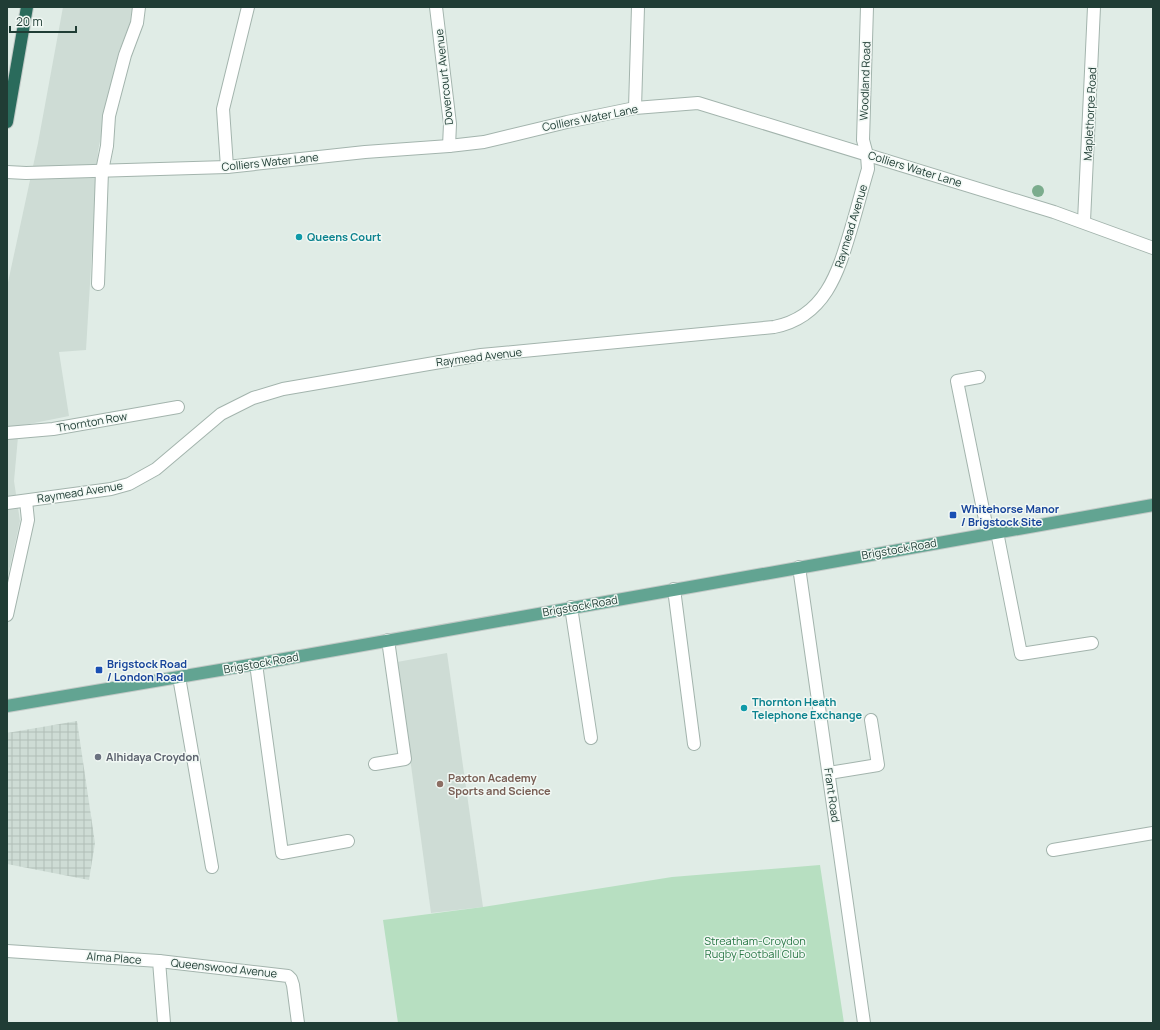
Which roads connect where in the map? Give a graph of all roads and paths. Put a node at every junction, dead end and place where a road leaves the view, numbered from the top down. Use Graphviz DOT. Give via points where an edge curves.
graph roads {
  1 [pos="27,7"];
  2 [pos="140,7"];
  3 [pos="248,7"];
  4 [pos="436,7"];
  5 [pos="638,7"];
  6 [pos="867,7"];
  7 [pos="1094,7"];
  8 [pos="9,93"];
  9 [pos="635,108"];
  10 [pos="7,122"];
  11 [pos="449,146"];
  12 [pos="867,155"];
  13 [pos="227,167"];
  14 [pos="102,171"];
  15 [pos="7,172"];
  16 [pos="1084,221"];
  17 [pos="1153,248"];
  18 [pos="98,284"];
  19 [pos="979,377"];
  20 [pos="178,407"];
  21 [pos="7,433"];
  22 [pos="26,501"];
  23 [pos="7,503"];
  24 [pos="1153,505"];
  25 [pos="993,533"];
  26 [pos="799,567"];
  27 [pos="674,589"];
  28 [pos="571,607"];
  29 [pos="7,615"];
  30 [pos="388,640"];
  31 [pos="1092,643"];
  32 [pos="256,664"];
  33 [pos="179,677"];
  34 [pos="7,706"];
  35 [pos="871,720"];
  36 [pos="591,738"];
  37 [pos="694,744"];
  38 [pos="375,764"];
  39 [pos="829,773"];
  40 [pos="1153,833"];
  41 [pos="348,841"];
  42 [pos="1053,850"];
  43 [pos="212,867"];
  44 [pos="7,951"];
  45 [pos="159,961"];
  46 [pos="164,1023"];
  47 [pos="298,1023"];
  48 [pos="864,1023"];
  1 -- 8 [label="highway"];
  2 -- 14 [label="street" via="109,116"];
  3 -- 13 [label="street" via="223,110"];
  4 -- 11 [label="street, Dovercourt Avenue" via="450,124"];
  5 -- 9 [label="street"];
  6 -- 12 [label="street, Woodland Road" via="862,140"];
  7 -- 16 [label="street, Maplethorpe Road"];
  8 -- 10 [label="highway"];
  9 -- 11 [label="street, Colliers Water Lane" via="484,142"];
  9 -- 12 [label="street, Colliers Water Lane" via="698,103"];
  11 -- 13 [label="street, Colliers Water Lane"];
  12 -- 16 [label="street, Colliers Water Lane"];
  12 -- 22 [label="street, Raymead Avenue" via="868,169 836,276 817,305 786,325 481,355 283,389 253,398 221,414 156,469 129,484 111,489"];
  13 -- 14 [label="street, Colliers Water Lane"];
  14 -- 15 [label="street, Colliers Water Lane"];
  14 -- 18 [label="street"];
  16 -- 17 [label="street, Colliers Water Lane"];
  19 -- 25 [label="street" via="957,381"];
  20 -- 21 [label="street, Thornton Row" via="53,429"];
  22 -- 23 [label="street, Raymead Avenue"];
  22 -- 29 [label="street" via="28,520"];
  24 -- 25 [label="main road, Brigstock Road"];
  25 -- 26 [label="main road, Brigstock Road"];
  25 -- 31 [label="street" via="1021,654"];
  26 -- 27 [label="main road, Brigstock Road"];
  26 -- 39 [label="street, Frant Road"];
  27 -- 28 [label="main road, Brigstock Road"];
  27 -- 37 [label="street"];
  28 -- 30 [label="main road, Brigstock Road"];
  28 -- 36 [label="street"];
  30 -- 32 [label="main road, Brigstock Road"];
  30 -- 38 [label="street" via="405,759"];
  32 -- 33 [label="main road, Brigstock Road"];
  32 -- 41 [label="street" via="282,853"];
  33 -- 34 [label="main road, Brigstock Road"];
  33 -- 43 [label="street"];
  35 -- 39 [label="street" via="878,765"];
  39 -- 48 [label="street, Frant Road"];
  40 -- 42 [label="street"];
  44 -- 45 [label="street, Alma Place"];
  45 -- 46 [label="street"];
  45 -- 47 [label="street, Queenswood Avenue" via="288,976 293,985"];
}
